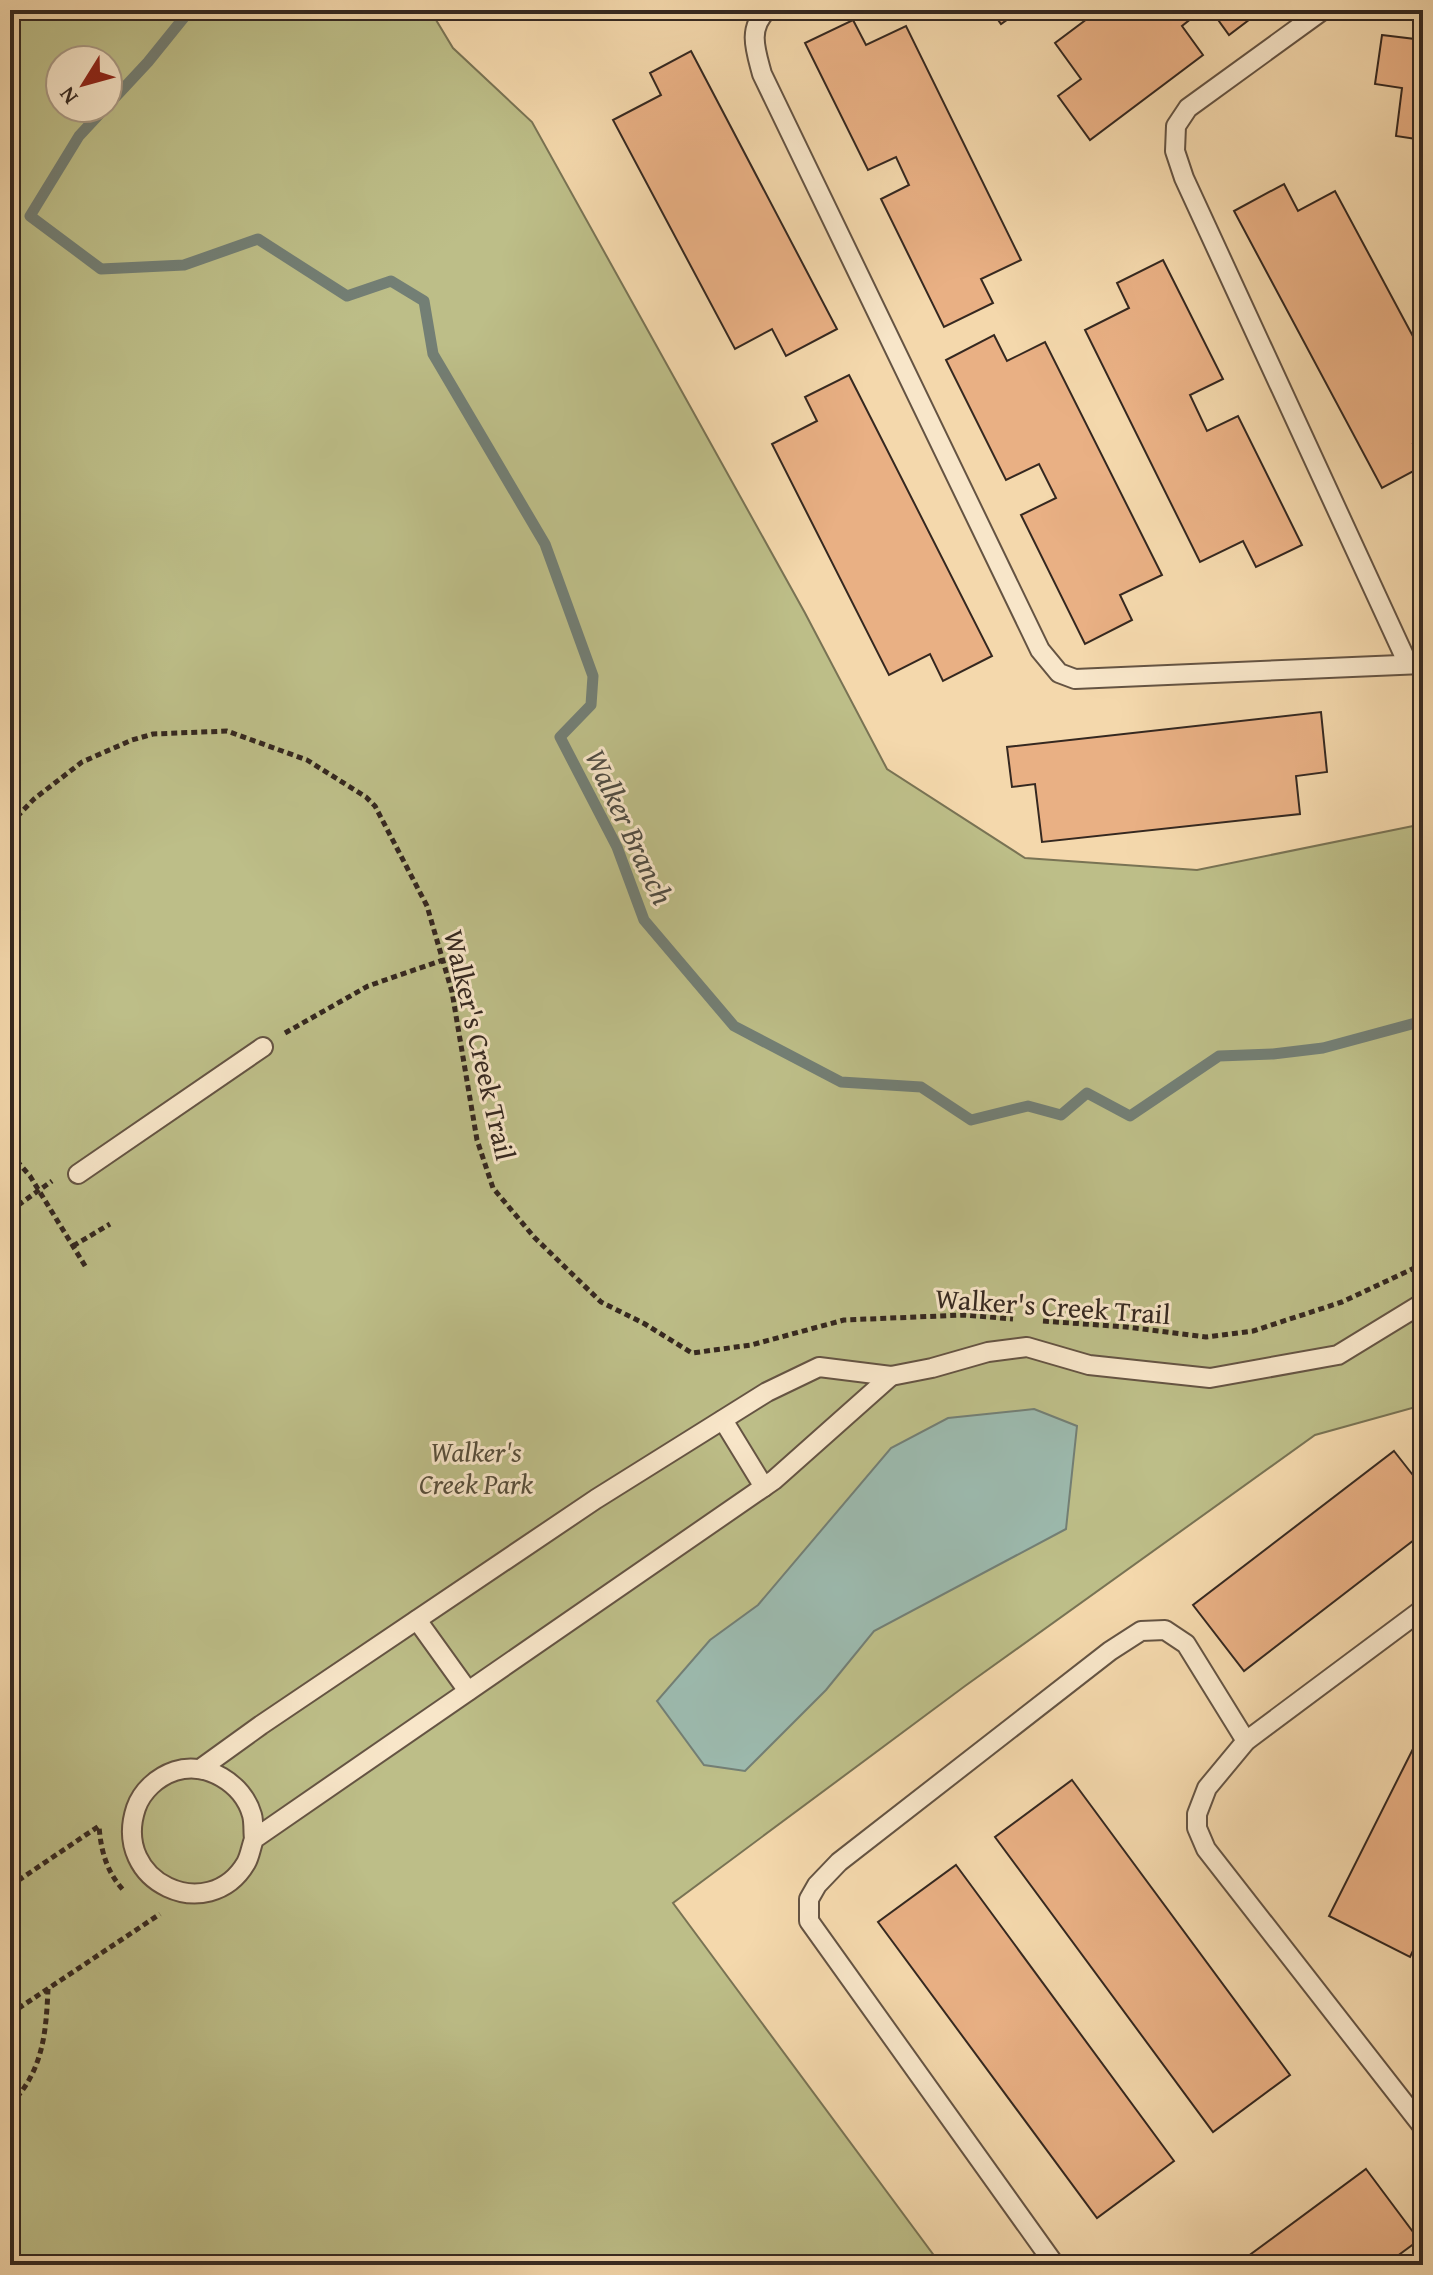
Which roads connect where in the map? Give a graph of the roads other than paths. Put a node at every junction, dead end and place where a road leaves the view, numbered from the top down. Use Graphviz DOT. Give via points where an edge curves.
graph roads {
  1 [pos="767,10"];
  2 [pos="1323,10"];
  3 [pos="1416,664"];
  4 [pos="263,1047"];
  5 [pos="70,1174"];
  6 [pos="1423,1303"];
  7 [pos="891,1376"];
  8 [pos="723,1420"];
  9 [pos="764,1487"];
  10 [pos="1423,1609"];
  11 [pos="417,1620"];
  12 [pos="468,1691"];
  13 [pos="1246,1741"];
  14 [pos="200,1769"];
  15 [pos="254,1839"];
  16 [pos="1423,2127"];
  17 [pos="1055,2265"];
  1 -- 3 [label="lane" via="753,37 762,74 1040,650 1059,673 1075,679"];
  2 -- 3 [label="lane" via="1188,108 1176,126 1175,151"];
  4 -- 5 [label="lane"];
  6 -- 7 [label="lane" via="1338,1355 1210,1378 1089,1365 1027,1347"];
  7 -- 8 [label="lane" via="819,1367"];
  7 -- 9 [label="lane"];
  8 -- 9 [label="lane"];
  8 -- 11 [label="lane"];
  9 -- 12 [label="lane"];
  10 -- 13 [label="lane"];
  11 -- 12 [label="lane"];
  11 -- 14 [label="lane"];
  12 -- 15 [label="lane"];
  13 -- 16 [label="lane" via="1207,1788 1197,1814 1206,1849"];
  13 -- 17 [label="lane" via="1186,1644 1165,1630 1141,1631 839,1862 809,1899 809,1921"];
  14 -- 15 [label="lane" via="224,1777 242,1793 253,1815"];
  14 -- 15 [label="lane" via="176,1770 154,1781 139,1799 131,1823 132,1847 143,1869 161,1885 185,1893 209,1891 230,1881 246,1862"];
}
